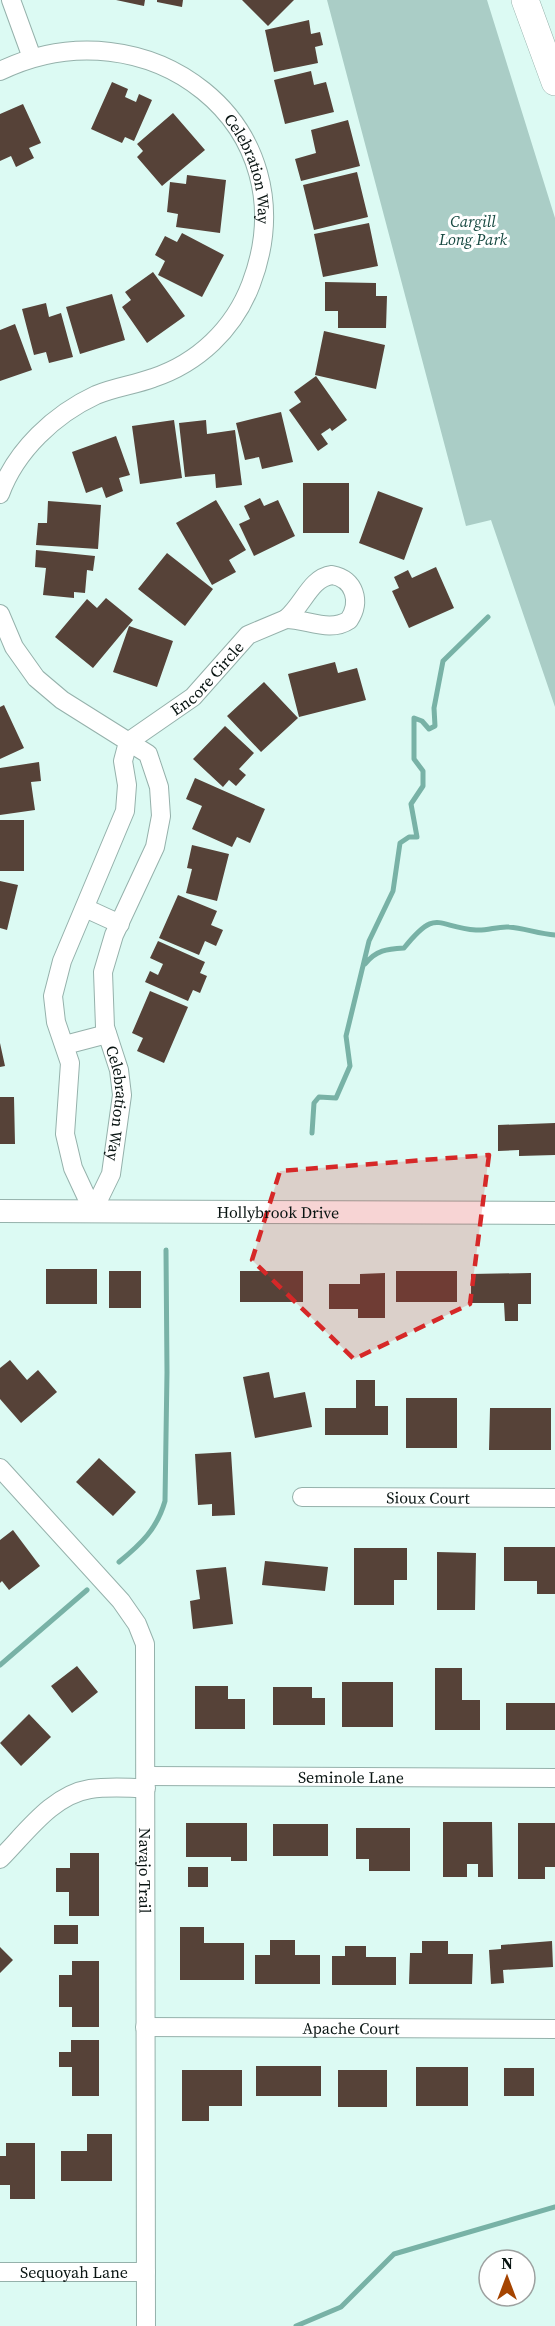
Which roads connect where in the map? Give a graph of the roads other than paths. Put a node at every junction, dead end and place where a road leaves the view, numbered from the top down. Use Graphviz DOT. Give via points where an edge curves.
graph roads {
  1 [pos="11,0"];
  2 [pos="525,0"];
  3 [pos="31,55"];
  4 [pos="0,71"];
  5 [pos="555,82"];
  6 [pos="0,494"];
  7 [pos="0,614"];
  8 [pos="286,619"];
  9 [pos="128,742"];
  10 [pos="85,908"];
  11 [pos="120,924"];
  12 [pos="107,1034"];
  13 [pos="65,1045"];
  14 [pos="0,1210"];
  15 [pos="93,1211"];
  16 [pos="555,1213"];
  17 [pos="2,1474"];
  18 [pos="302,1497"];
  19 [pos="555,1498"];
  20 [pos="555,1778"];
  21 [pos="147,1782"];
  22 [pos="0,1859"];
  23 [pos="145,2027"];
  24 [pos="555,2029"];
  25 [pos="0,2272"];
  26 [pos="146,2272"];
  27 [pos="146,2326"];
  1 -- 3 [label="street"];
  2 -- 5 [label="highway"];
  3 -- 4 [label="street, Celebration Way"];
  3 -- 6 [label="street, Celebration Way" via="71,46 113,46 154,56 188,75 229,112 250,144 263,187 266,218 251,284 235,316 215,342 175,369 97,395 58,417 29,447"];
  7 -- 9 [label="street, Celebration Way" via="14,647 45,686"];
  8 -- 9 [label="street, Encore Circle" via="248,635 194,697"];
  9 -- 10 [label="street" via="123,761 128,785 125,811"];
  9 -- 11 [label="street, Celebration Way" via="148,754 152,762 161,816 152,856"];
  10 -- 11 [label="street"];
  10 -- 13 [label="street" via="54,986 53,1004"];
  11 -- 12 [label="street, Celebration Way" via="102,981"];
  12 -- 13 [label="street"];
  12 -- 15 [label="street, Celebration Way" via="119,1070 122,1095 111,1174"];
  13 -- 15 [label="street" via="71,1078 66,1134 73,1168"];
  14 -- 15 [label="main road, Hollybrook Drive"];
  15 -- 16 [label="main road, Hollybrook Drive"];
  17 -- 21 [label="street, Navajo Trail" via="121,1600 140,1630 147,1666"];
  18 -- 19 [label="street, Sioux Court"];
  20 -- 21 [label="street, Seminole Lane"];
  21 -- 22 [label="street, Seminole Lane" via="70,1795 48,1811"];
  21 -- 23 [label="street, Navajo Trail"];
  23 -- 24 [label="street, Apache Court"];
  23 -- 26 [label="street, Navajo Trail"];
  25 -- 26 [label="street, Sequoyah Lane"];
  26 -- 27 [label="street, Navajo Trail"];
}
